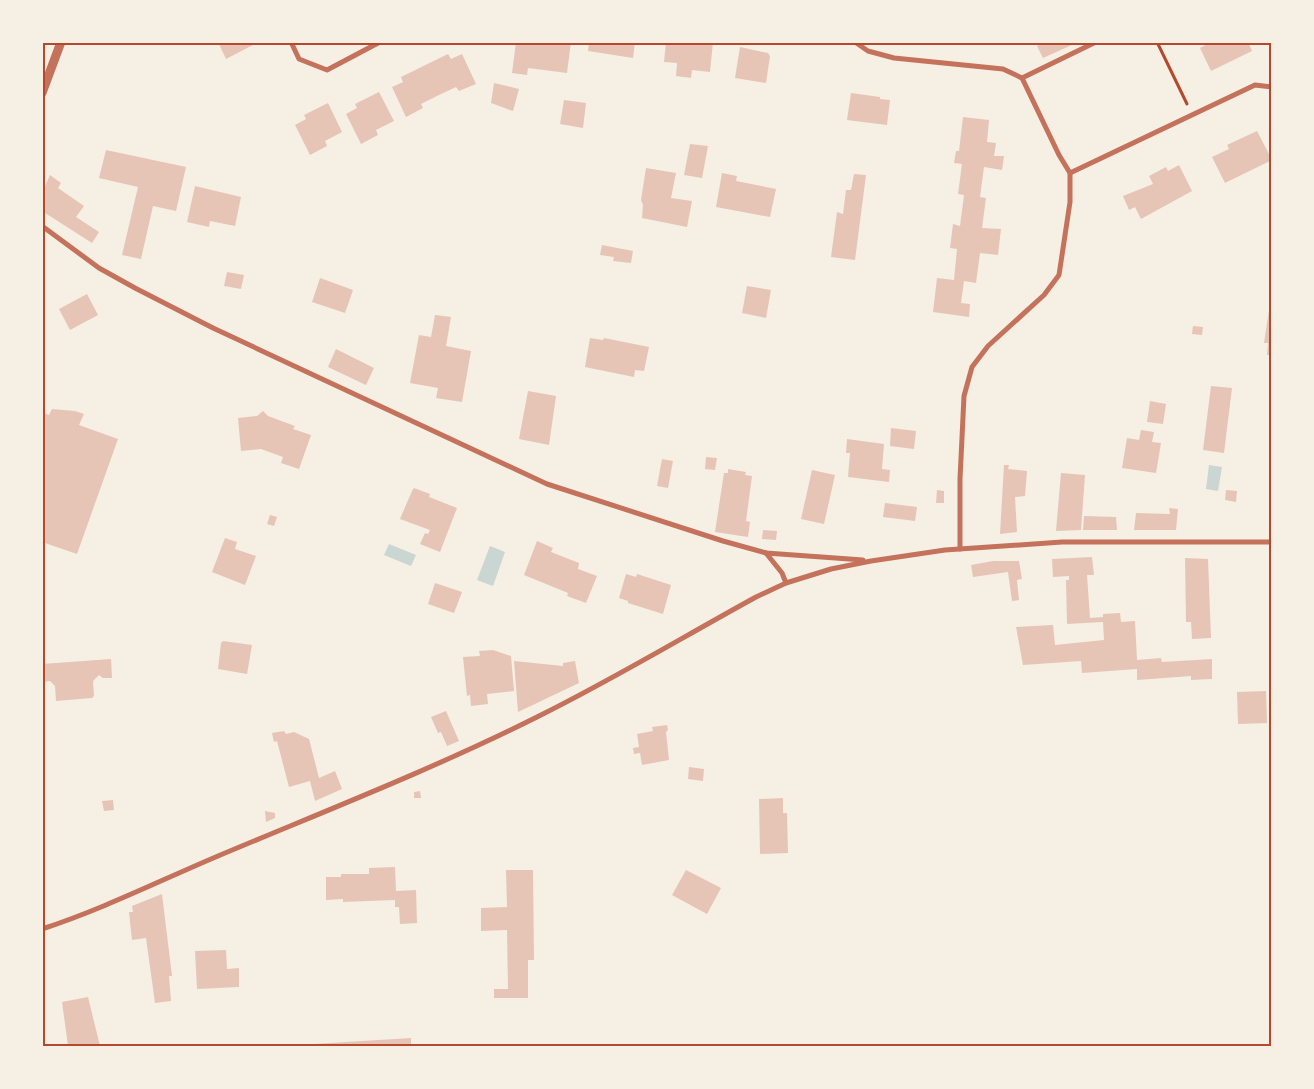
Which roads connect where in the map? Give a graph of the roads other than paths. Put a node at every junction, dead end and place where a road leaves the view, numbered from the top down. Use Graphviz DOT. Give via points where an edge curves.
graph roads {
  1 [pos="61,42"];
  2 [pos="291,42"];
  3 [pos="380,42"];
  4 [pos="855,42"];
  5 [pos="1096,42"];
  6 [pos="1022,78"];
  7 [pos="1272,87"];
  8 [pos="42,94"];
  9 [pos="1070,173"];
  10 [pos="42,226"];
  11 [pos="1272,542"];
  12 [pos="960,549"];
  13 [pos="766,553"];
  14 [pos="870,561"];
  15 [pos="786,583"];
  16 [pos="42,930"];
  1 -- 8 [label="street"];
  2 -- 3 [label="street" via="299,59 327,70"];
  4 -- 6 [label="street" via="868,51 894,58 1003,70"];
  5 -- 6 [label="street"];
  6 -- 9 [label="street"];
  7 -- 9 [label="street" via="1255,85"];
  9 -- 12 [label="street" via="1070,202 1059,275 1044,296 988,346 972,367 964,396"];
  10 -- 13 [label="street" via="99,268 213,328 547,484"];
  11 -- 12 [label="street" via="1062,542"];
  12 -- 14 [label="street"];
  13 -- 14 [label="street"];
  13 -- 15 [label="street"];
  14 -- 15 [label="street"];
  15 -- 16 [label="street" via="538,717 460,754 85,915"];
}
